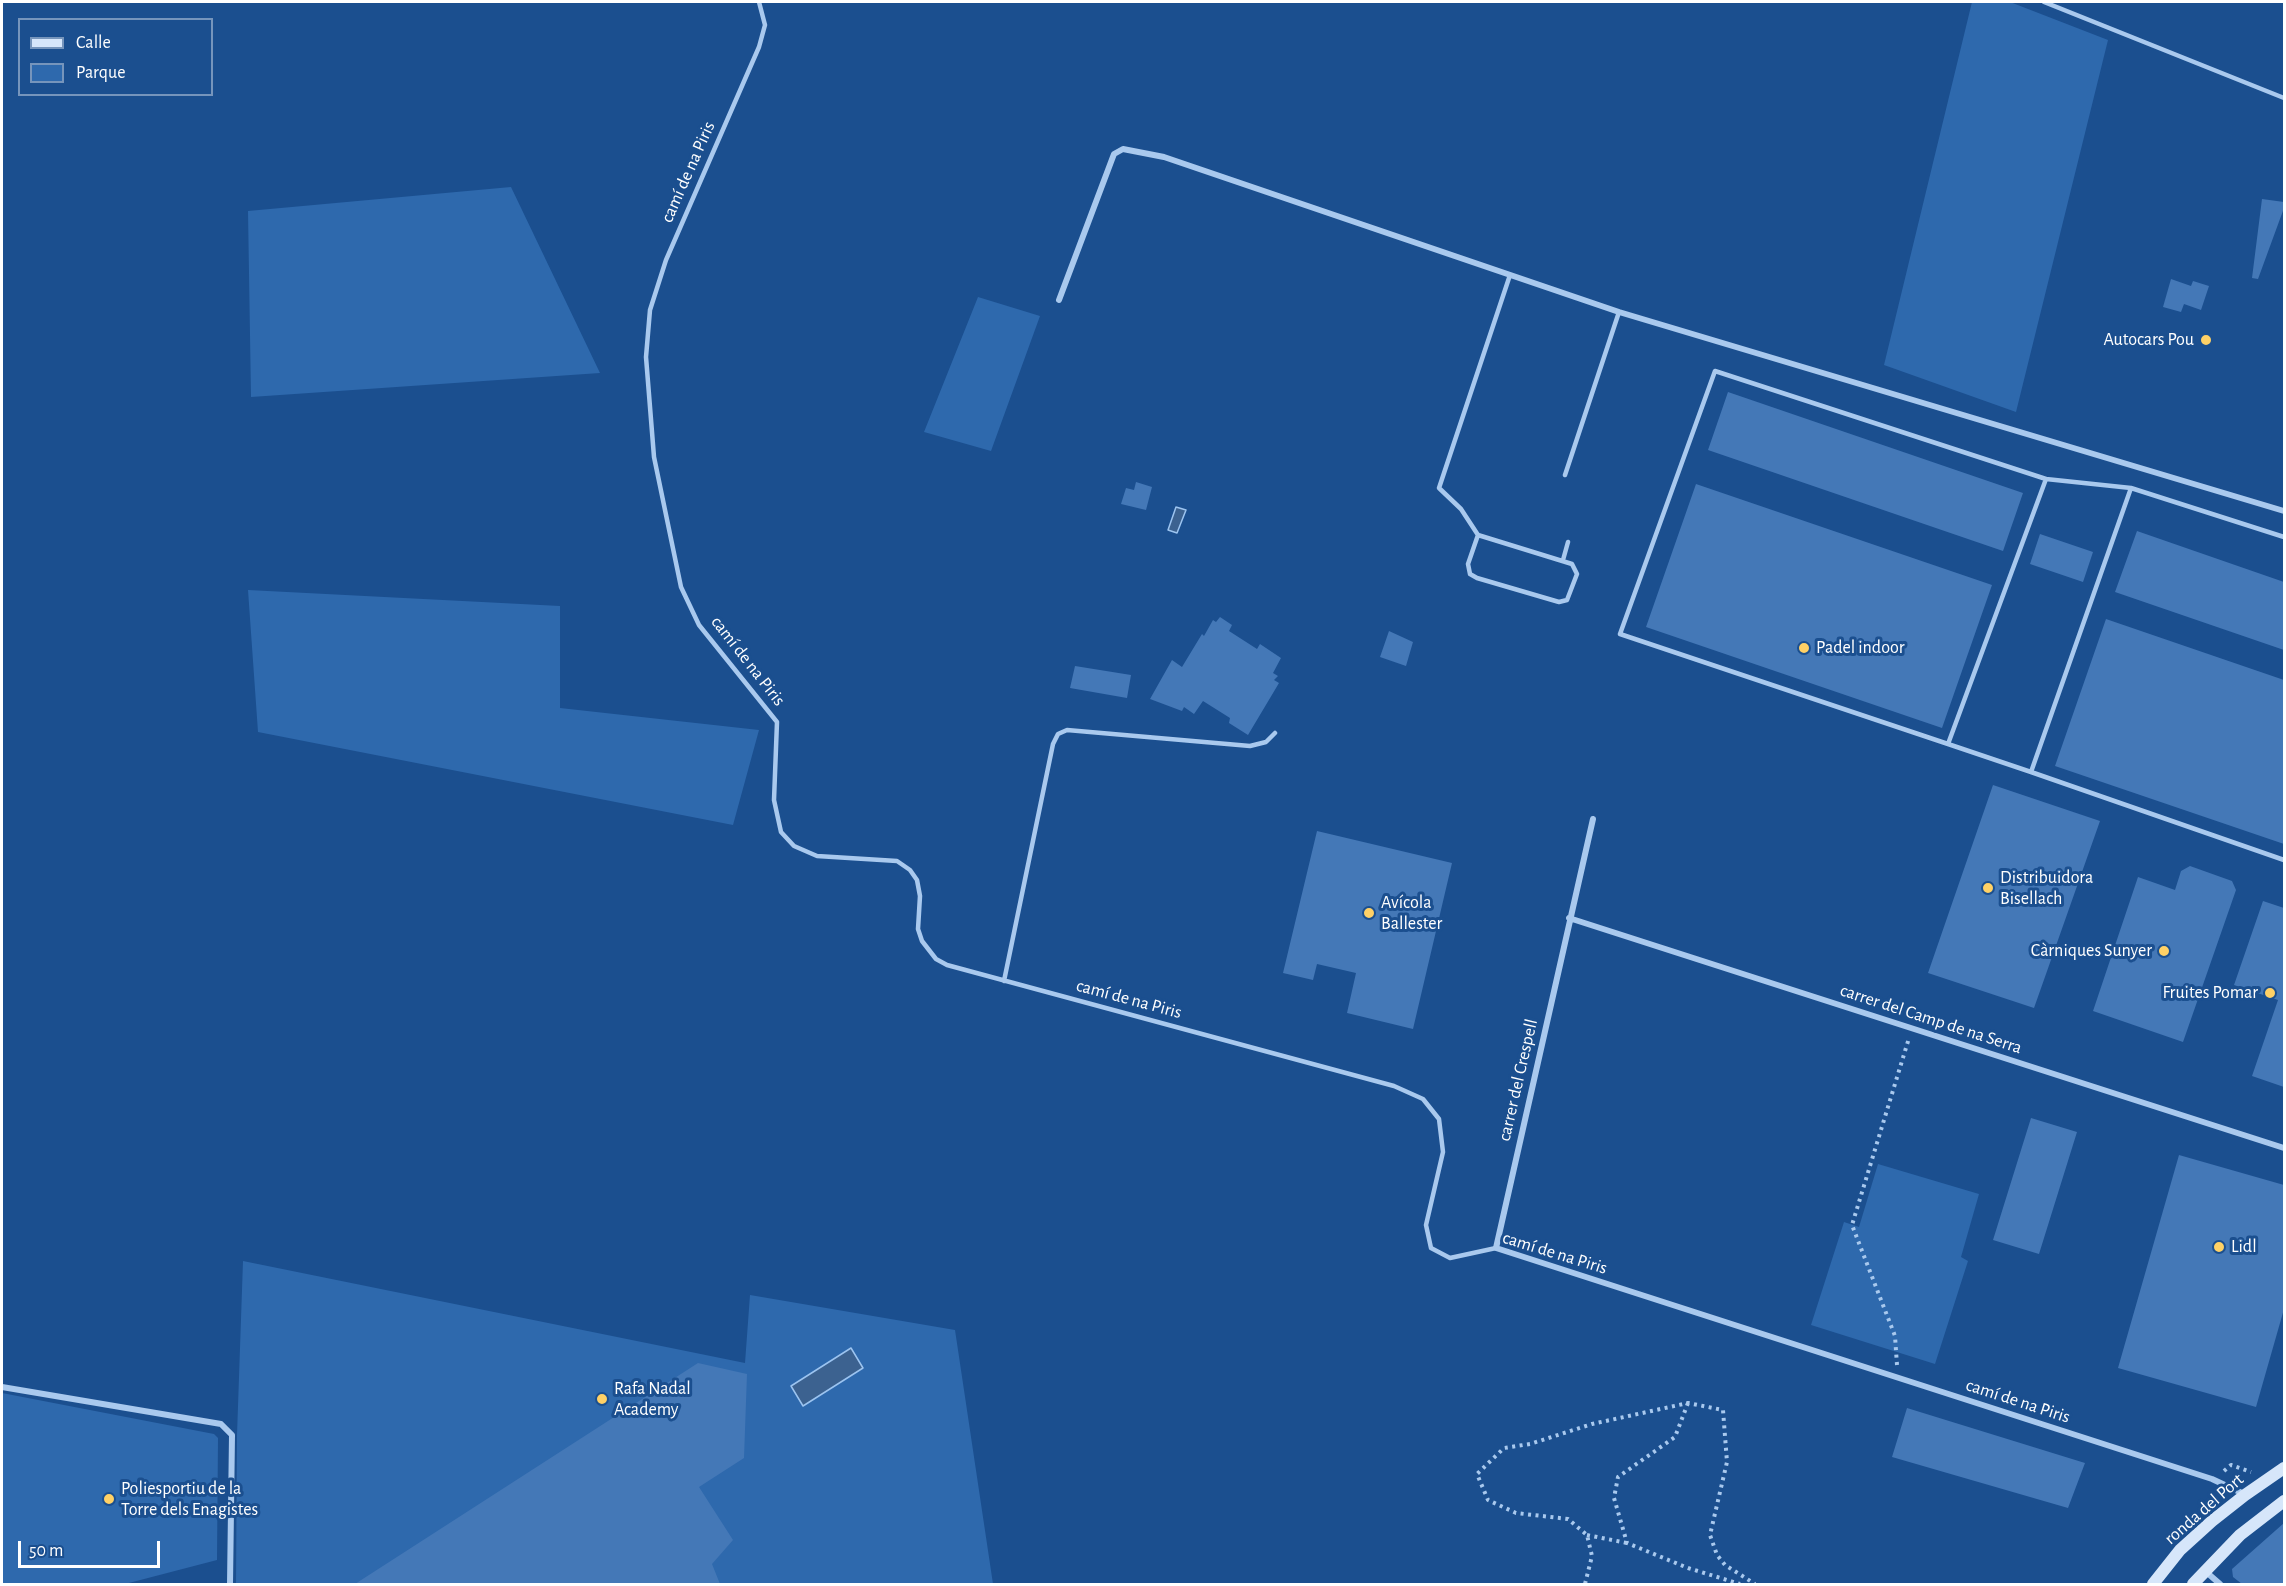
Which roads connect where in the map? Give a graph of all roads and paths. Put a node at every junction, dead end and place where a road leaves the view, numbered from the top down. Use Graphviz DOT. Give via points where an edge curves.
graph roads {
  1 [pos="759,2"];
  2 [pos="2044,2"];
  3 [pos="2284,98"];
  4 [pos="1510,275"];
  5 [pos="1059,300"];
  6 [pos="1619,312"];
  7 [pos="1564,475"];
  8 [pos="2046,479"];
  9 [pos="2131,488"];
  10 [pos="2284,511"];
  11 [pos="1478,535"];
  12 [pos="2284,537"];
  13 [pos="1568,542"];
  14 [pos="1563,560"];
  15 [pos="1275,733"];
  16 [pos="1948,744"];
  17 [pos="2031,772"];
  18 [pos="1593,819"];
  19 [pos="2284,860"];
  20 [pos="1569,918"];
  21 [pos="1004,981"];
  22 [pos="1912,1029"];
  23 [pos="2284,1148"];
  24 [pos="1496,1248"];
  25 [pos="1894,1376"];
  26 [pos="2,1387"];
  27 [pos="1688,1402"];
  28 [pos="2259,1468"];
  29 [pos="2284,1468"];
  30 [pos="2220,1483"];
  31 [pos="2245,1495"];
  32 [pos="2284,1501"];
  33 [pos="1587,1535"];
  34 [pos="1627,1543"];
  35 [pos="2204,1571"];
  36 [pos="230,1584"];
  37 [pos="1585,1584"];
  38 [pos="1740,1584"];
  39 [pos="1755,1584"];
  40 [pos="2153,1584"];
  41 [pos="2193,1584"];
  42 [pos="2220,1584"];
  1 -- 21 [label="lane, camí de na Piris" via="765,25 759,47 666,260 650,310 646,357 654,457 681,587 699,625 777,722 774,800 781,832 794,846 817,856 897,861 917,880 918,929 936,959 963,972"];
  2 -- 3 [label="lane"];
  4 -- 5 [label="street" via="1164,157 1123,149 1114,154"];
  4 -- 6 [label="street"];
  4 -- 11 [label="lane" via="1439,488 1461,509"];
  6 -- 7 [label="lane"];
  6 -- 10 [label="street"];
  8 -- 9 [label="lane"];
  8 -- 16 [label="lane"];
  8 -- 16 [label="lane" via="1715,371 1620,634"];
  9 -- 12 [label="lane"];
  9 -- 17 [label="lane"];
  11 -- 14 [label="lane"];
  11 -- 14 [label="lane" via="1468,564 1470,574 1559,602 1567,600 1577,574 1572,564"];
  13 -- 14 [label="lane"];
  15 -- 21 [label="lane" via="1266,742 1250,746 1067,730 1058,734"];
  16 -- 17 [label="lane"];
  17 -- 19 [label="lane"];
  18 -- 20 [label="street, carrer del Crespell"];
  20 -- 22 [label="street, carrer del Camp de na Serra"];
  20 -- 24 [label="street, carrer del Crespell"];
  21 -- 24 [label="lane, camí de na Piris" via="1394,1086 1423,1099 1439,1119 1443,1152 1426,1225 1431,1248 1450,1258"];
  22 -- 23 [label="street, carrer del Camp de na Serra"];
  22 -- 25 [label="path" via="1852,1225 1895,1336 1898,1359"];
  24 -- 25 [label="street, camí de na Piris"];
  25 -- 30 [label="street, camí de na Piris"];
  26 -- 36 [label="street" via="221,1424 232,1435"];
  27 -- 33 [label="path" via="1504,1448 1477,1474 1488,1500 1516,1513 1568,1519"];
  27 -- 34 [label="path" via="1675,1437 1618,1477 1614,1498"];
  27 -- 39 [label="path" via="1723,1410 1727,1462 1710,1535 1725,1565"];
  28 -- 30 [label="path" via="2248,1473 2231,1465"];
  29 -- 31 [label="main road, ronda del Port"];
  30 -- 31 [label="street, camí de na Piris"];
  31 -- 40 [label="main road, ronda del Port" via="2180,1550"];
  32 -- 35 [label="main road" via="2240,1535"];
  33 -- 34 [label="path"];
  33 -- 37 [label="path" via="1592,1556"];
  34 -- 38 [label="path"];
  35 -- 41 [label="main road"];
  35 -- 42 [label="street"];
}
